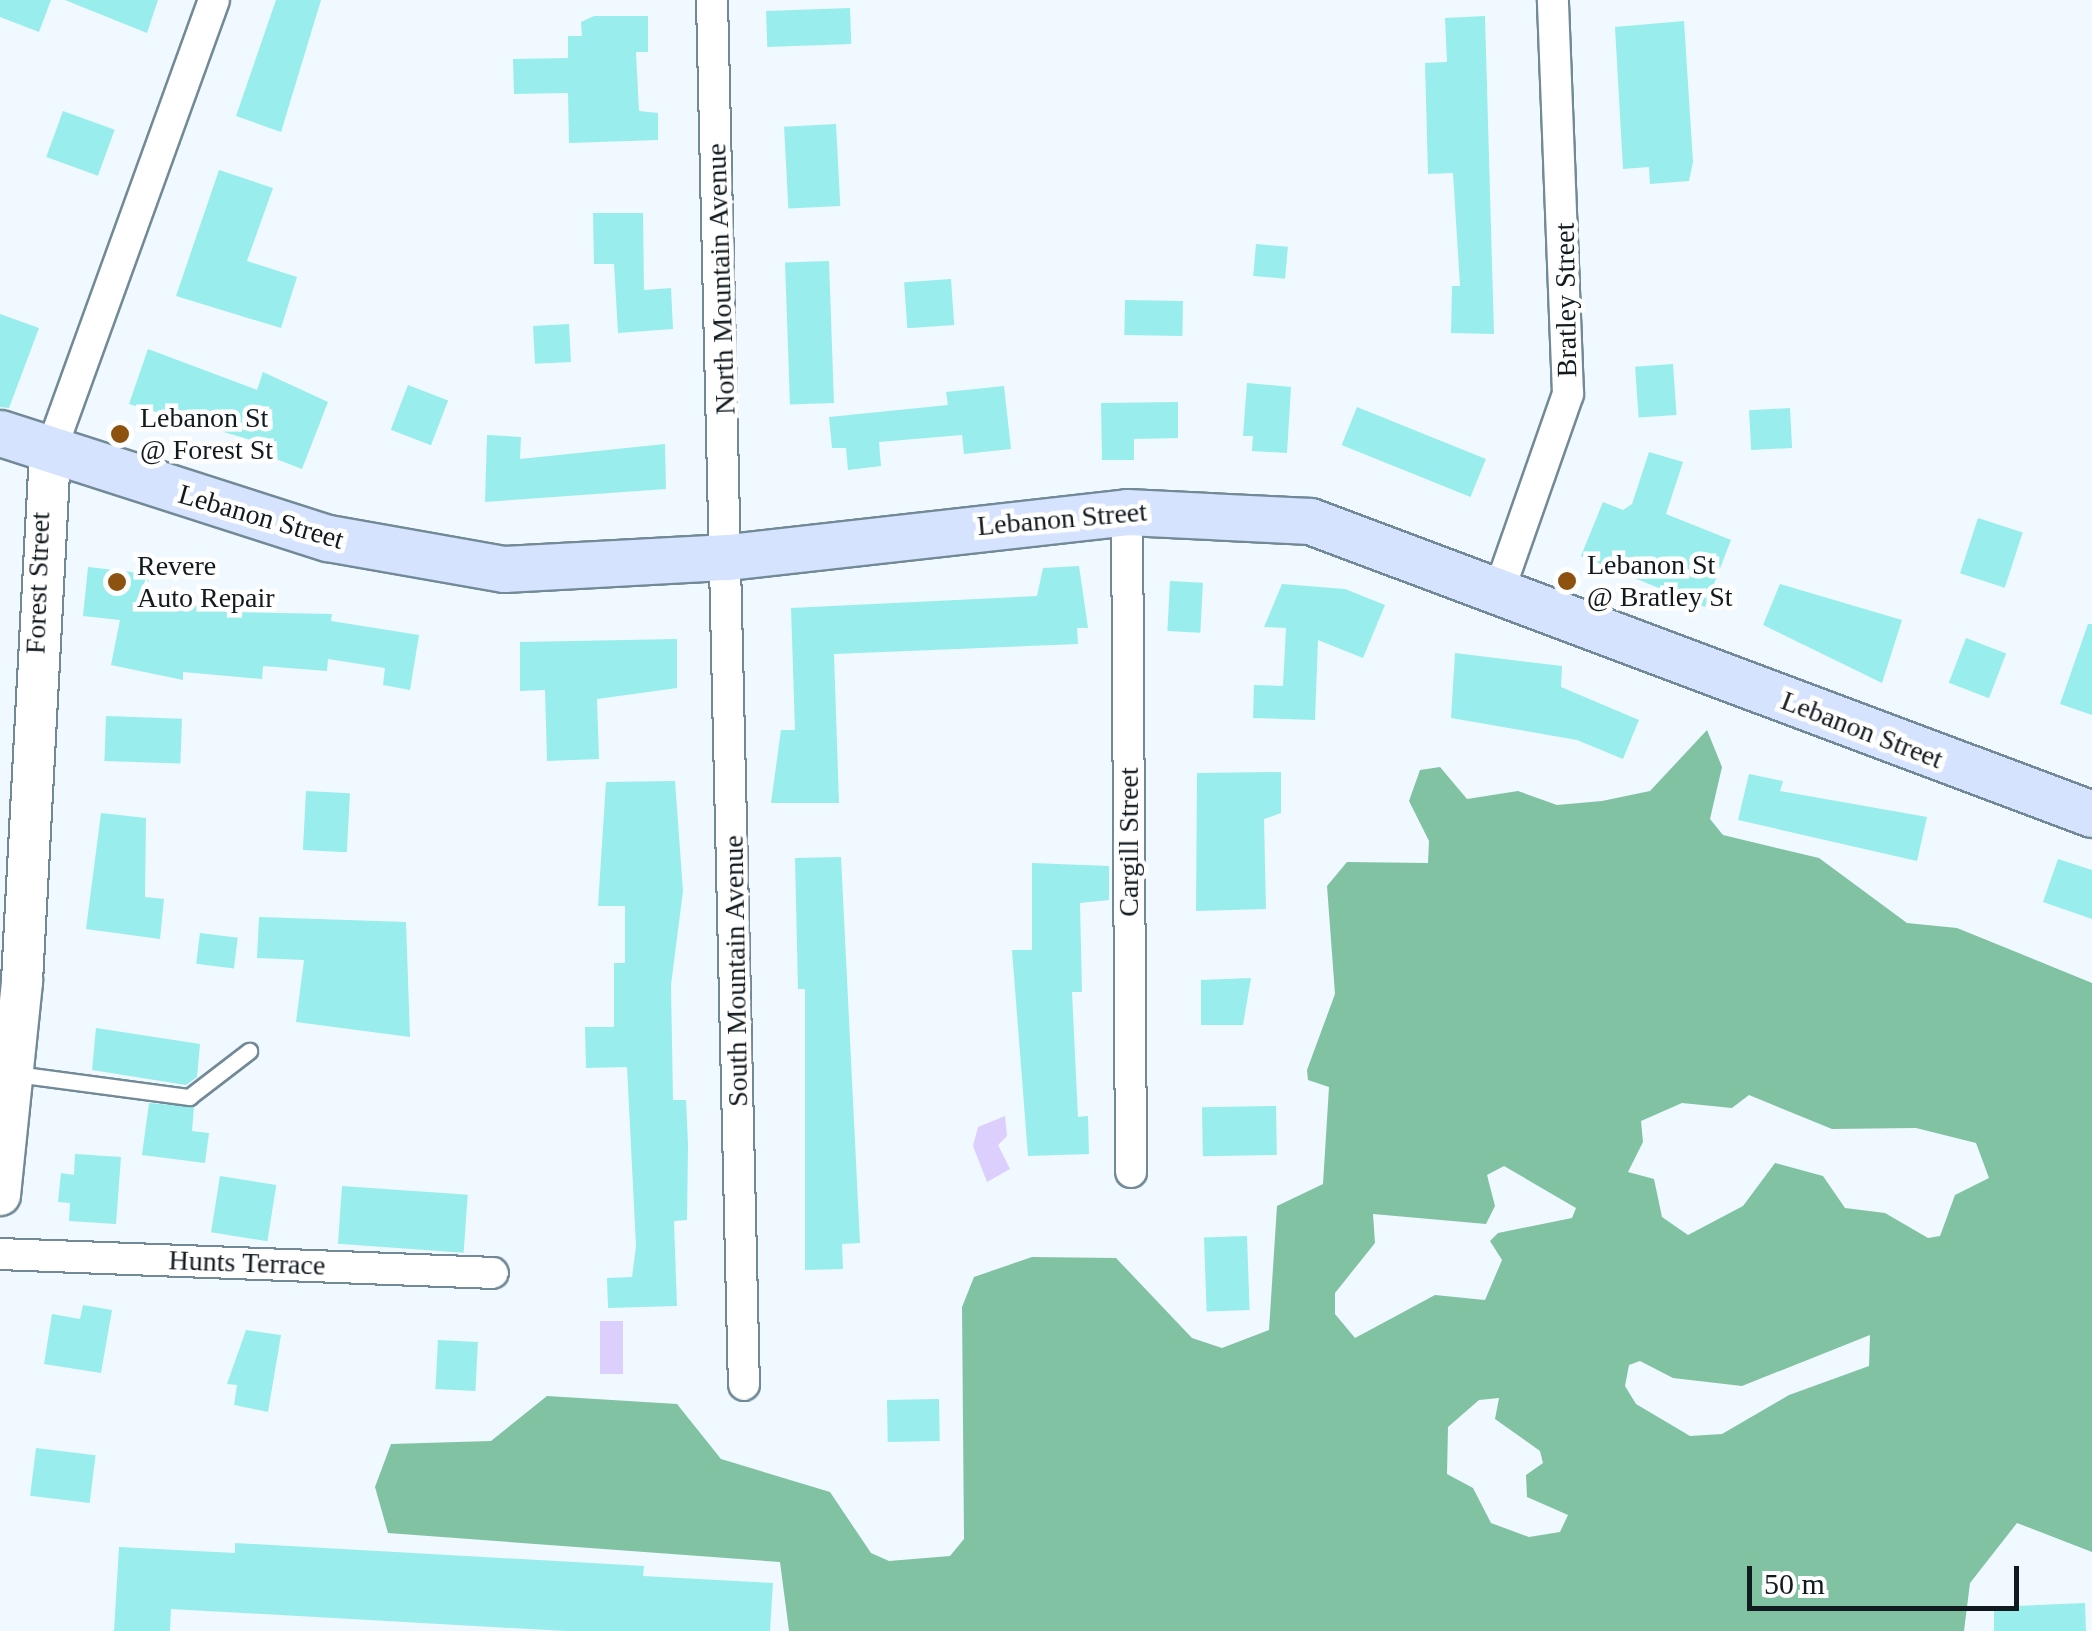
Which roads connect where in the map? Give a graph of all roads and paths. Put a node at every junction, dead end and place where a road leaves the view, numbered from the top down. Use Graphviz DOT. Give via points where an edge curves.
graph roads {
  1 [pos="214,0"];
  2 [pos="712,0"];
  3 [pos="1553,0"];
  4 [pos="0,433"];
  5 [pos="50,452"];
  6 [pos="1127,512"];
  7 [pos="728,557"];
  8 [pos="1500,588"];
  9 [pos="2092,814"];
  10 [pos="13,886"];
  11 [pos="249,1051"];
  12 [pos="16,1074"];
  13 [pos="1131,1172"];
  14 [pos="0,1195"];
  15 [pos="0,1254"];
  16 [pos="494,1273"];
  17 [pos="744,1385"];
  1 -- 5 [label="street, Forest Street"];
  2 -- 7 [label="street, North Mountain Avenue"];
  3 -- 8 [label="street, Bratley Street" via="1570,361 1557,441"];
  4 -- 5 [label="main road, Lebanon Street"];
  5 -- 7 [label="main road, Lebanon Street" via="328,538 457,565 553,570"];
  5 -- 10 [label="street, Forest Street"];
  6 -- 7 [label="main road, Lebanon Street"];
  6 -- 8 [label="main road, Lebanon Street" via="1310,521"];
  6 -- 13 [label="street, Cargill Street"];
  7 -- 17 [label="street, South Mountain Avenue"];
  8 -- 9 [label="main road, Lebanon Street"];
  10 -- 12 [label="street, Forest Street"];
  11 -- 12 [label="lane" via="188,1097"];
  12 -- 14 [label="street, Forest Street"];
  15 -- 16 [label="street, Hunts Terrace"];
}
